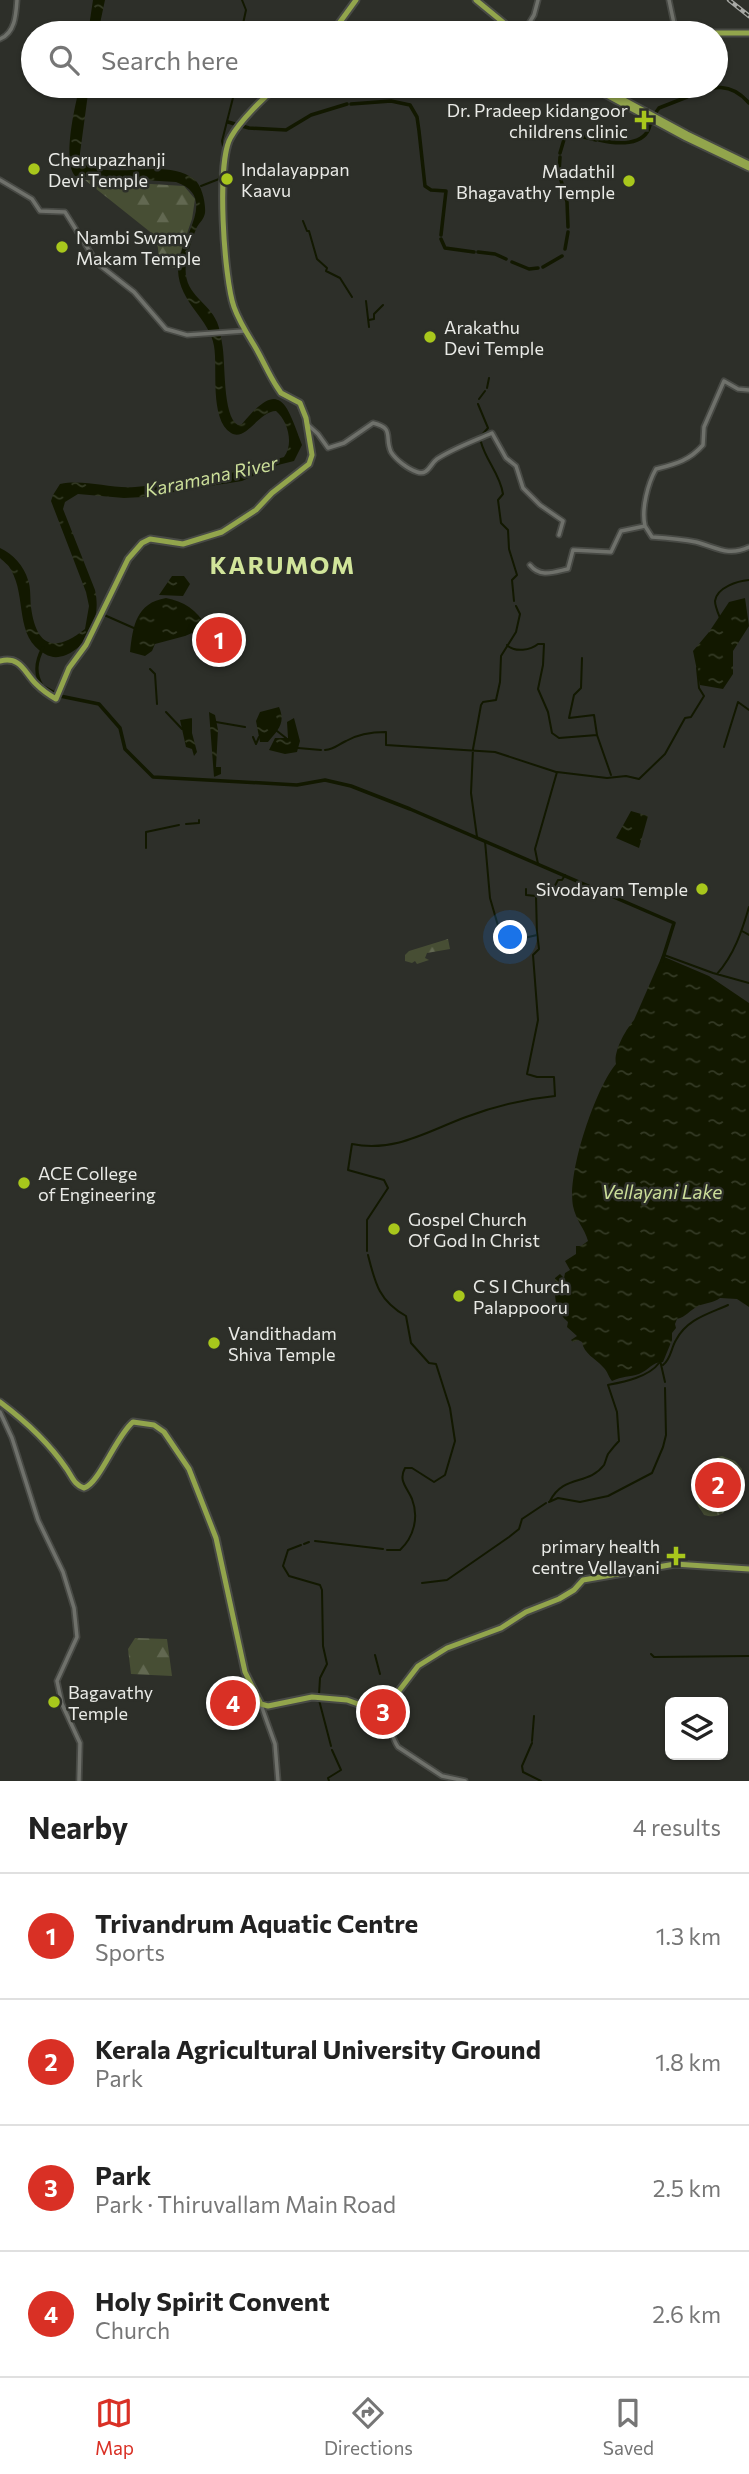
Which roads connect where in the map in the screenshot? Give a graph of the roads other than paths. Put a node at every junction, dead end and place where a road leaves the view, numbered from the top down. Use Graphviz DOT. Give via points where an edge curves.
graph roads {
  1 [pos="17,0"];
  2 [pos="356,0"];
  3 [pos="476,0"];
  4 [pos="482,0"];
  5 [pos="538,0"];
  6 [pos="669,0"];
  7 [pos="341,21"];
  8 [pos="504,21"];
  9 [pos="506,21"];
  10 [pos="529,21"];
  11 [pos="673,21"];
  12 [pos="728,33"];
  13 [pos="749,33"];
  14 [pos="0,39"];
  15 [pos="267,98"];
  16 [pos="612,98"];
  17 [pos="620,98"];
  18 [pos="749,166"];
  19 [pos="0,180"];
  20 [pos="244,331"];
  21 [pos="749,390"];
  22 [pos="307,424"];
  23 [pos="645,526"];
  24 [pos="559,535"];
  25 [pos="749,547"];
  26 [pos="530,565"];
  27 [pos="0,661"];
  28 [pos="2,1404"];
  29 [pos="0,1412"];
  30 [pos="749,1569"];
  31 [pos="261,1704"];
  32 [pos="375,1710"];
  33 [pos="79,1781"];
  34 [pos="278,1781"];
  35 [pos="465,1781"];
  1 -- 14 [label="street" via="10,32"];
  2 -- 7 [label="main road"];
  3 -- 8 [label="main road"];
  4 -- 9 [label="main road"];
  5 -- 10 [label="street"];
  6 -- 11 [label="street"];
  12 -- 13 [label="main road"];
  15 -- 20 [label="main road" via="228,143 223,186 226,270"];
  16 -- 18 [label="main road"];
  17 -- 18 [label="main road"];
  19 -- 20 [label="street" via="32,198 40,211 65,212 97,263 134,292 166,329 180,334"];
  20 -- 22 [label="main road" via="281,393 300,403"];
  21 -- 23 [label="street" via="724,381 704,427 703,445 687,460 656,469 650,479"];
  22 -- 24 [label="street" via="328,448 373,423 383,426 394,455 421,473 436,459 492,433 516,466 523,488 562,519"];
  22 -- 27 [label="main road" via="309,464 256,510 222,532 192,542 150,539 142,543 128,559 57,696 35,683 16,661"];
  23 -- 25 [label="street" via="652,537 698,543 723,552"];
  23 -- 26 [label="street" via="621,531 611,552 573,550 568,569 542,573"];
  28 -- 31 [label="main road" via="34,1432 83,1488 94,1482 117,1440 133,1422 154,1425 164,1432 189,1469 216,1538 245,1672"];
  29 -- 33 [label="street" via="74,1608 77,1637 57,1681 79,1744"];
  30 -- 32 [label="main road" via="675,1564 583,1580 559,1599 447,1648 418,1666 386,1705"];
  31 -- 32 [label="main road" via="313,1696 347,1700"];
  31 -- 34 [label="street" via="275,1744"];
  32 -- 35 [label="street" via="387,1718 398,1747 442,1776"];
}
